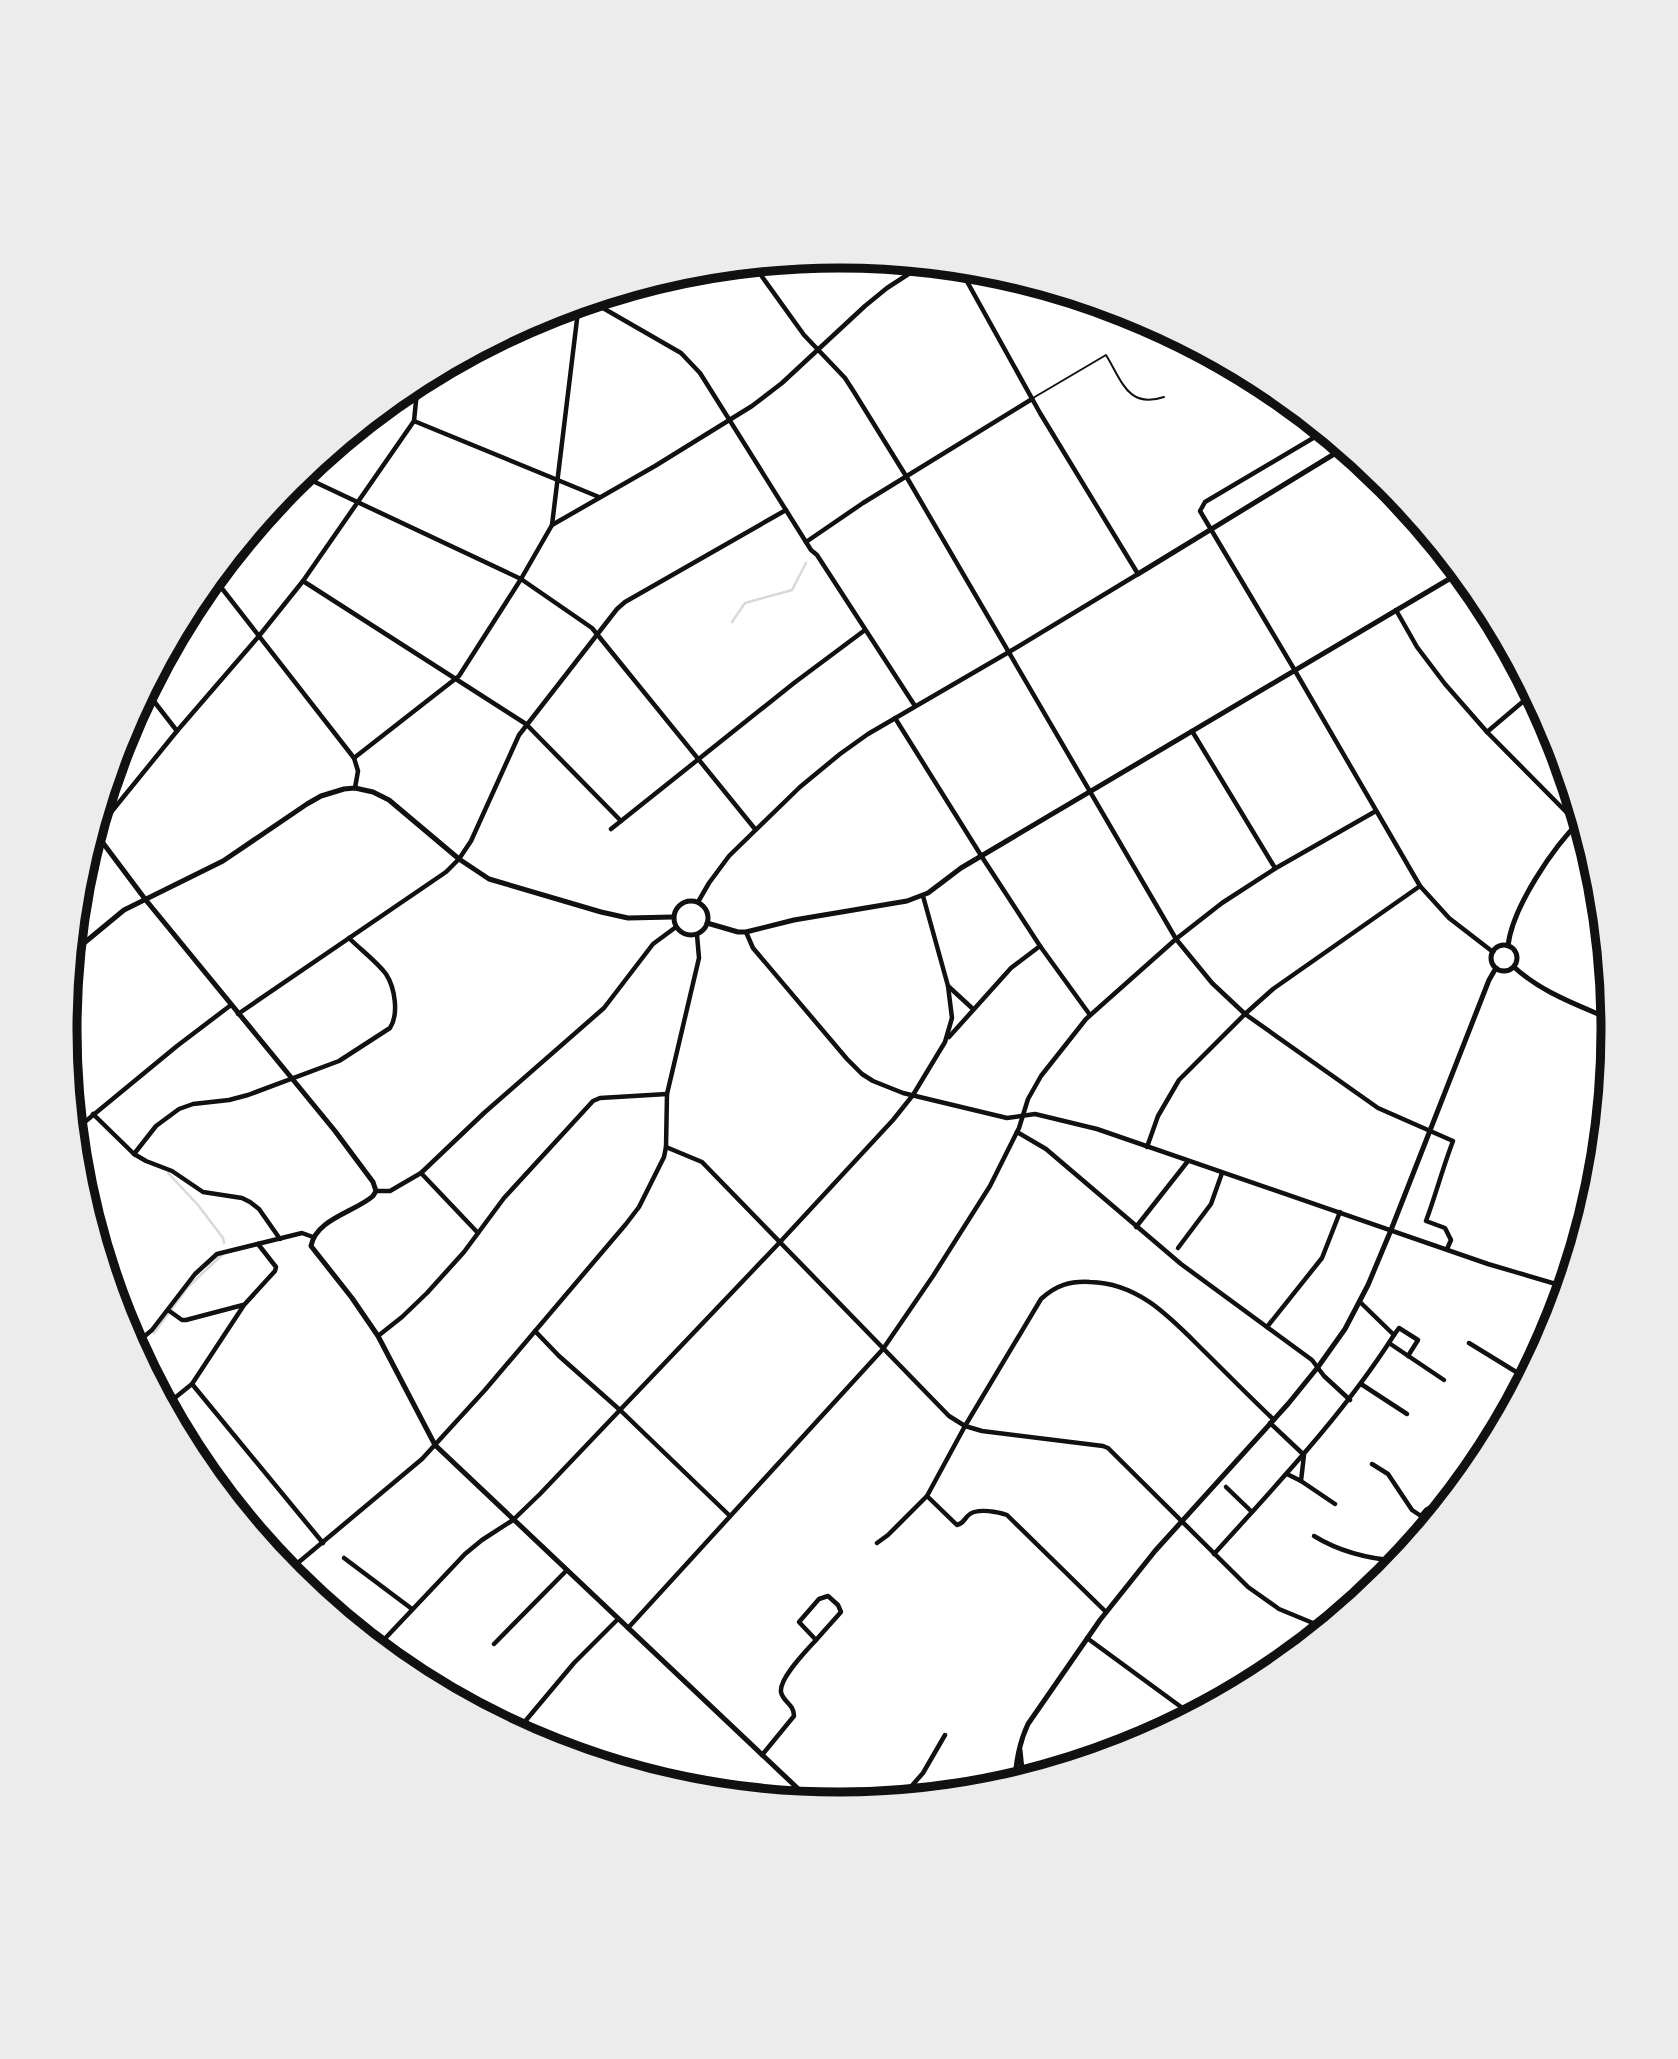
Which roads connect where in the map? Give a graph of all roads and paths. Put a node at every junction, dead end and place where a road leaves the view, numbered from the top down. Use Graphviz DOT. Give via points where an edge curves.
graph roads {
  1 [pos="905,271"];
  2 [pos="912,271"];
  3 [pos="759,272"];
  4 [pos="907,274"];
  5 [pos="965,278"];
  6 [pos="600,306"];
  7 [pos="578,314"];
  8 [pos="818,350"];
  9 [pos="417,396"];
  10 [pos="1164,397"];
  11 [pos="1032,399"];
  12 [pos="414,421"];
  13 [pos="729,421"];
  14 [pos="1316,436"];
  15 [pos="1336,453"];
  16 [pos="906,476"];
  17 [pos="312,480"];
  18 [pos="558,480"];
  19 [pos="599,498"];
  20 [pos="358,502"];
  21 [pos="786,510"];
  22 [pos="552,525"];
  23 [pos="1210,528"];
  24 [pos="806,542"];
  25 [pos="1138,574"];
  26 [pos="1452,577"];
  27 [pos="521,579"];
  28 [pos="303,581"];
  29 [pos="220,586"];
  30 [pos="1396,611"];
  31 [pos="865,630"];
  32 [pos="596,635"];
  33 [pos="259,636"];
  34 [pos="1009,652"];
  35 [pos="1294,669"];
  36 [pos="455,679"];
  37 [pos="153,699"];
  38 [pos="1525,699"];
  39 [pos="915,706"];
  40 [pos="895,718"];
  41 [pos="526,724"];
  42 [pos="177,731"];
  43 [pos="1192,731"];
  44 [pos="1487,732"];
  45 [pos="354,758"];
  46 [pos="698,760"];
  47 [pos="355,789"];
  48 [pos="1090,792"];
  49 [pos="1376,811"];
  50 [pos="1569,812"];
  51 [pos="108,815"];
  52 [pos="621,821"];
  53 [pos="1574,828"];
  54 [pos="611,829"];
  55 [pos="755,830"];
  56 [pos="101,841"];
  57 [pos="982,857"];
  58 [pos="459,859"];
  59 [pos="1276,868"];
  60 [pos="1420,886"];
  61 [pos="923,897"];
  62 [pos="145,898"];
  63 [pos="698,902"];
  64 [pos="673,918"];
  65 [pos="707,923"];
  66 [pos="676,927"];
  67 [pos="746,932"];
  68 [pos="697,934"];
  69 [pos="349,938"];
  70 [pos="1176,939"];
  71 [pos="83,944"];
  72 [pos="1040,946"];
  73 [pos="1508,946"];
  74 [pos="1493,952"];
  75 [pos="1514,967"];
  76 [pos="1496,968"];
  77 [pos="948,986"];
  78 [pos="231,1005"];
  79 [pos="973,1009"];
  80 [pos="238,1014"];
  81 [pos="1245,1014"];
  82 [pos="1090,1015"];
  83 [pos="1600,1015"];
  84 [pos="945,1042"];
  85 [pos="290,1078"];
  86 [pos="667,1094"];
  87 [pos="913,1095"];
  88 [pos="93,1114"];
  89 [pos="1022,1115"];
  90 [pos="83,1123"];
  91 [pos="1431,1130"];
  92 [pos="1017,1132"];
  93 [pos="666,1147"];
  94 [pos="1147,1147"];
  95 [pos="134,1154"];
  96 [pos="1188,1161"];
  97 [pos="1222,1173"];
  98 [pos="421,1174"];
  99 [pos="376,1191"];
  100 [pos="1340,1212"];
  101 [pos="1136,1227"];
  102 [pos="1391,1230"];
  103 [pos="478,1233"];
  104 [pos="314,1236"];
  105 [pos="280,1239"];
  106 [pos="781,1241"];
  107 [pos="258,1244"];
  108 [pos="1178,1248"];
  109 [pos="1447,1249"];
  110 [pos="1557,1284"];
  111 [pos="1360,1302"];
  112 [pos="244,1305"];
  113 [pos="171,1312"];
  114 [pos="1267,1327"];
  115 [pos="535,1331"];
  116 [pos="1394,1335"];
  117 [pos="378,1336"];
  118 [pos="144,1338"];
  119 [pos="1389,1343"];
  120 [pos="1469,1343"];
  121 [pos="883,1349"];
  122 [pos="1408,1356"];
  123 [pos="1318,1367"];
  124 [pos="1519,1373"];
  125 [pos="1444,1380"];
  126 [pos="192,1384"];
  127 [pos="1361,1384"];
  128 [pos="173,1399"];
  129 [pos="1350,1400"];
  130 [pos="620,1410"];
  131 [pos="1407,1414"];
  132 [pos="1272,1422"];
  133 [pos="965,1426"];
  134 [pos="435,1446"];
  135 [pos="1304,1455"];
  136 [pos="1373,1464"];
  137 [pos="1287,1474"];
  138 [pos="1301,1481"];
  139 [pos="1226,1486"];
  140 [pos="927,1496"];
  141 [pos="1335,1504"];
  142 [pos="1434,1505"];
  143 [pos="1252,1512"];
  144 [pos="731,1516"];
  145 [pos="1421,1516"];
  146 [pos="1423,1519"];
  147 [pos="513,1520"];
  148 [pos="1181,1521"];
  149 [pos="1314,1536"];
  150 [pos="323,1543"];
  151 [pos="877,1543"];
  152 [pos="1214,1554"];
  153 [pos="344,1558"];
  154 [pos="1386,1559"];
  155 [pos="297,1564"];
  156 [pos="567,1570"];
  157 [pos="412,1609"];
  158 [pos="1106,1612"];
  159 [pos="618,1619"];
  160 [pos="1315,1624"];
  161 [pos="628,1628"];
  162 [pos="1087,1638"];
  163 [pos="383,1640"];
  164 [pos="817,1640"];
  165 [pos="494,1644"];
  166 [pos="1184,1709"];
  167 [pos="524,1723"];
  168 [pos="945,1735"];
  169 [pos="1020,1743"];
  170 [pos="762,1755"];
  171 [pos="1023,1769"];
  172 [pos="1016,1770"];
  173 [pos="795,1786"];
  174 [pos="910,1788"];
  175 [pos="791,1790"];
  176 [pos="800,1790"];
  1 -- 4 [label="street"];
  2 -- 4 [label="street"];
  3 -- 8 [label="street"];
  4 -- 8 [label="street"];
  5 -- 11 [label="street"];
  6 -- 13 [label="street" via="688,359"];
  7 -- 18 [label="street"];
  8 -- 13 [label="street"];
  8 -- 16 [label="street" via="850,386"];
  9 -- 12 [label="street"];
  10 -- 11 [label="lane" via="1131,396 1107,355"];
  11 -- 16 [label="street"];
  11 -- 25 [label="street"];
  12 -- 18 [label="street"];
  12 -- 20 [label="street"];
  13 -- 19 [label="street"];
  13 -- 21 [label="street"];
  14 -- 23 [label="street" via="1205,502 1200,511"];
  15 -- 23 [label="street"];
  16 -- 24 [label="street"];
  16 -- 34 [label="street"];
  17 -- 20 [label="street"];
  18 -- 19 [label="street"];
  18 -- 22 [label="street"];
  19 -- 22 [label="street"];
  20 -- 27 [label="street"];
  20 -- 28 [label="street"];
  21 -- 24 [label="street"];
  21 -- 32 [label="street" via="625,602"];
  22 -- 27 [label="street"];
  23 -- 25 [label="street"];
  23 -- 35 [label="street"];
  24 -- 31 [label="street"];
  25 -- 34 [label="street"];
  26 -- 30 [label="street"];
  27 -- 32 [label="street"];
  27 -- 36 [label="street"];
  28 -- 33 [label="street"];
  28 -- 36 [label="street"];
  29 -- 33 [label="street"];
  30 -- 35 [label="street"];
  30 -- 44 [label="street" via="1432,667"];
  31 -- 39 [label="street"];
  31 -- 46 [label="street"];
  32 -- 41 [label="street"];
  32 -- 46 [label="street"];
  33 -- 42 [label="street"];
  33 -- 45 [label="street"];
  34 -- 39 [label="street"];
  34 -- 48 [label="street"];
  35 -- 43 [label="street"];
  35 -- 49 [label="street"];
  36 -- 41 [label="street"];
  36 -- 45 [label="street"];
  37 -- 42 [label="street"];
  38 -- 44 [label="street"];
  39 -- 40 [label="street"];
  40 -- 55 [label="street" via="825,766"];
  40 -- 57 [label="street"];
  41 -- 52 [label="street"];
  41 -- 58 [label="street"];
  42 -- 51 [label="street"];
  43 -- 48 [label="street"];
  43 -- 59 [label="street"];
  44 -- 50 [label="street"];
  45 -- 47 [label="street" via="358,771"];
  46 -- 52 [label="street"];
  46 -- 55 [label="street"];
  47 -- 58 [label="street" via="384,796"];
  47 -- 62 [label="street" via="321,796 222,861"];
  48 -- 57 [label="street"];
  48 -- 70 [label="street"];
  49 -- 59 [label="street"];
  49 -- 60 [label="street"];
  52 -- 54 [label="street"];
  53 -- 73 [label="street" via="1530,892"];
  55 -- 63 [label="street" via="716,872"];
  56 -- 62 [label="street"];
  57 -- 61 [label="street"];
  57 -- 72 [label="street"];
  58 -- 64 [label="street" via="497,882 601,912 628,918"];
  58 -- 69 [label="street"];
  59 -- 70 [label="street"];
  60 -- 74 [label="street" via="1449,918"];
  60 -- 81 [label="street" via="1273,989"];
  61 -- 67 [label="street"];
  61 -- 77 [label="street"];
  62 -- 71 [label="street"];
  62 -- 78 [label="street"];
  63 -- 64 [label="street" via="682,903"];
  63 -- 65 [label="street" via="706,909"];
  64 -- 66 [label="street"];
  65 -- 67 [label="street"];
  65 -- 68 [label="street"];
  66 -- 68 [label="street" via="685,935"];
  66 -- 98 [label="street" via="653,944 604,1008"];
  67 -- 87 [label="street" via="752,948 855,1068 885,1087"];
  68 -- 86 [label="street" via="699,958"];
  69 -- 80 [label="street"];
  69 -- 85 [label="street" via="386,975 396,1006 394,1020 390,1028 344,1058"];
  70 -- 81 [label="street"];
  70 -- 82 [label="street"];
  72 -- 79 [label="street" via="1011,968"];
  72 -- 82 [label="street"];
  73 -- 74 [label="street"];
  73 -- 75 [label="street" via="1516,953"];
  74 -- 76 [label="street"];
  75 -- 76 [label="street"];
  75 -- 83 [label="street" via="1548,992"];
  76 -- 91 [label="street"];
  77 -- 79 [label="street"];
  77 -- 84 [label="street" via="952,1018"];
  78 -- 80 [label="street"];
  78 -- 88 [label="street"];
  79 -- 84 [label="street"];
  80 -- 85 [label="street"];
  81 -- 91 [label="street" via="1378,1108"];
  81 -- 94 [label="street" via="1179,1080"];
  82 -- 89 [label="street" via="1041,1076"];
  84 -- 87 [label="street"];
  85 -- 95 [label="street" via="240,1097 185,1106 156,1126"];
  85 -- 99 [label="street" via="363,1166"];
  86 -- 93 [label="street"];
  86 -- 103 [label="street" via="593,1101"];
  87 -- 89 [label="street" via="1007,1118"];
  87 -- 106 [label="street"];
  88 -- 90 [label="street"];
  88 -- 95 [label="street"];
  89 -- 92 [label="street"];
  89 -- 94 [label="street" via="1081,1125"];
  91 -- 102 [label="street"];
  91 -- 109 [label="street" via="1453,1140 1426,1220 1445,1228 1451,1240"];
  92 -- 101 [label="street" via="1046,1149"];
  92 -- 121 [label="street" via="990,1186"];
  93 -- 106 [label="street" via="702,1161"];
  93 -- 115 [label="street" via="639,1206"];
  94 -- 96 [label="street"];
  95 -- 105 [label="street" via="203,1192 250,1202"];
  96 -- 97 [label="street"];
  96 -- 101 [label="street"];
  97 -- 100 [label="street"];
  97 -- 108 [label="street" via="1211,1204"];
  98 -- 99 [label="street" via="390,1191"];
  98 -- 103 [label="street"];
  99 -- 104 [label="street"];
  100 -- 102 [label="street"];
  100 -- 114 [label="street" via="1328,1247"];
  101 -- 114 [label="street"];
  102 -- 109 [label="street"];
  102 -- 111 [label="street"];
  103 -- 117 [label="street" via="415,1306"];
  104 -- 105 [label="street" via="302,1233"];
  104 -- 117 [label="street" via="313,1249"];
  105 -- 107 [label="street"];
  106 -- 121 [label="street"];
  106 -- 130 [label="street"];
  107 -- 112 [label="street" via="276,1267"];
  107 -- 113 [label="street" via="213,1256 185,1285"];
  109 -- 110 [label="street"];
  111 -- 116 [label="street"];
  111 -- 123 [label="street"];
  112 -- 113 [label="street" via="186,1320"];
  112 -- 126 [label="street"];
  113 -- 118 [label="street"];
  114 -- 123 [label="street"];
  115 -- 130 [label="street"];
  115 -- 134 [label="street"];
  116 -- 119 [label="street"];
  116 -- 122 [label="street" via="1399,1328 1418,1340"];
  117 -- 134 [label="street"];
  119 -- 122 [label="street"];
  119 -- 127 [label="street"];
  120 -- 124 [label="street"];
  121 -- 133 [label="street" via="949,1416"];
  121 -- 144 [label="street"];
  122 -- 125 [label="street"];
  123 -- 129 [label="street"];
  123 -- 132 [label="street"];
  126 -- 128 [label="street"];
  126 -- 150 [label="street"];
  127 -- 129 [label="street"];
  127 -- 131 [label="street"];
  129 -- 135 [label="street"];
  130 -- 144 [label="street"];
  130 -- 147 [label="street"];
  132 -- 133 [label="street" via="1146,1299 1111,1284 1081,1281 1056,1286 1041,1299"];
  132 -- 135 [label="street"];
  132 -- 148 [label="street"];
  133 -- 140 [label="street"];
  133 -- 148 [label="street" via="1108,1448"];
  134 -- 147 [label="street"];
  134 -- 150 [label="street"];
  135 -- 137 [label="street"];
  135 -- 138 [label="street"];
  136 -- 145 [label="street" via="1388,1474"];
  137 -- 138 [label="street"];
  137 -- 143 [label="street"];
  138 -- 141 [label="street"];
  139 -- 143 [label="street"];
  140 -- 151 [label="street"];
  140 -- 158 [label="street" via="957,1525 976,1511 1007,1515"];
  142 -- 145 [label="street"];
  143 -- 152 [label="street"];
  144 -- 161 [label="street"];
  145 -- 146 [label="street"];
  147 -- 156 [label="street"];
  147 -- 157 [label="street" via="471,1548"];
  148 -- 152 [label="street"];
  148 -- 158 [label="street"];
  149 -- 154 [label="street" via="1357,1555"];
  150 -- 155 [label="street"];
  152 -- 160 [label="street" via="1279,1609"];
  153 -- 157 [label="street"];
  156 -- 159 [label="street"];
  156 -- 165 [label="street"];
  157 -- 163 [label="street"];
  158 -- 162 [label="street"];
  159 -- 161 [label="street"];
  159 -- 167 [label="street"];
  161 -- 170 [label="street"];
  162 -- 166 [label="street"];
  162 -- 169 [label="street" via="1035,1712"];
  164 -- 164 [label="street" via="841,1612 828,1597 819,1599 800,1622"];
  164 -- 170 [label="street" via="781,1685 793,1716"];
  168 -- 174 [label="street"];
  169 -- 171 [label="street"];
  169 -- 172 [label="street"];
  170 -- 173 [label="street"];
  173 -- 175 [label="street"];
  173 -- 176 [label="street"];
}
